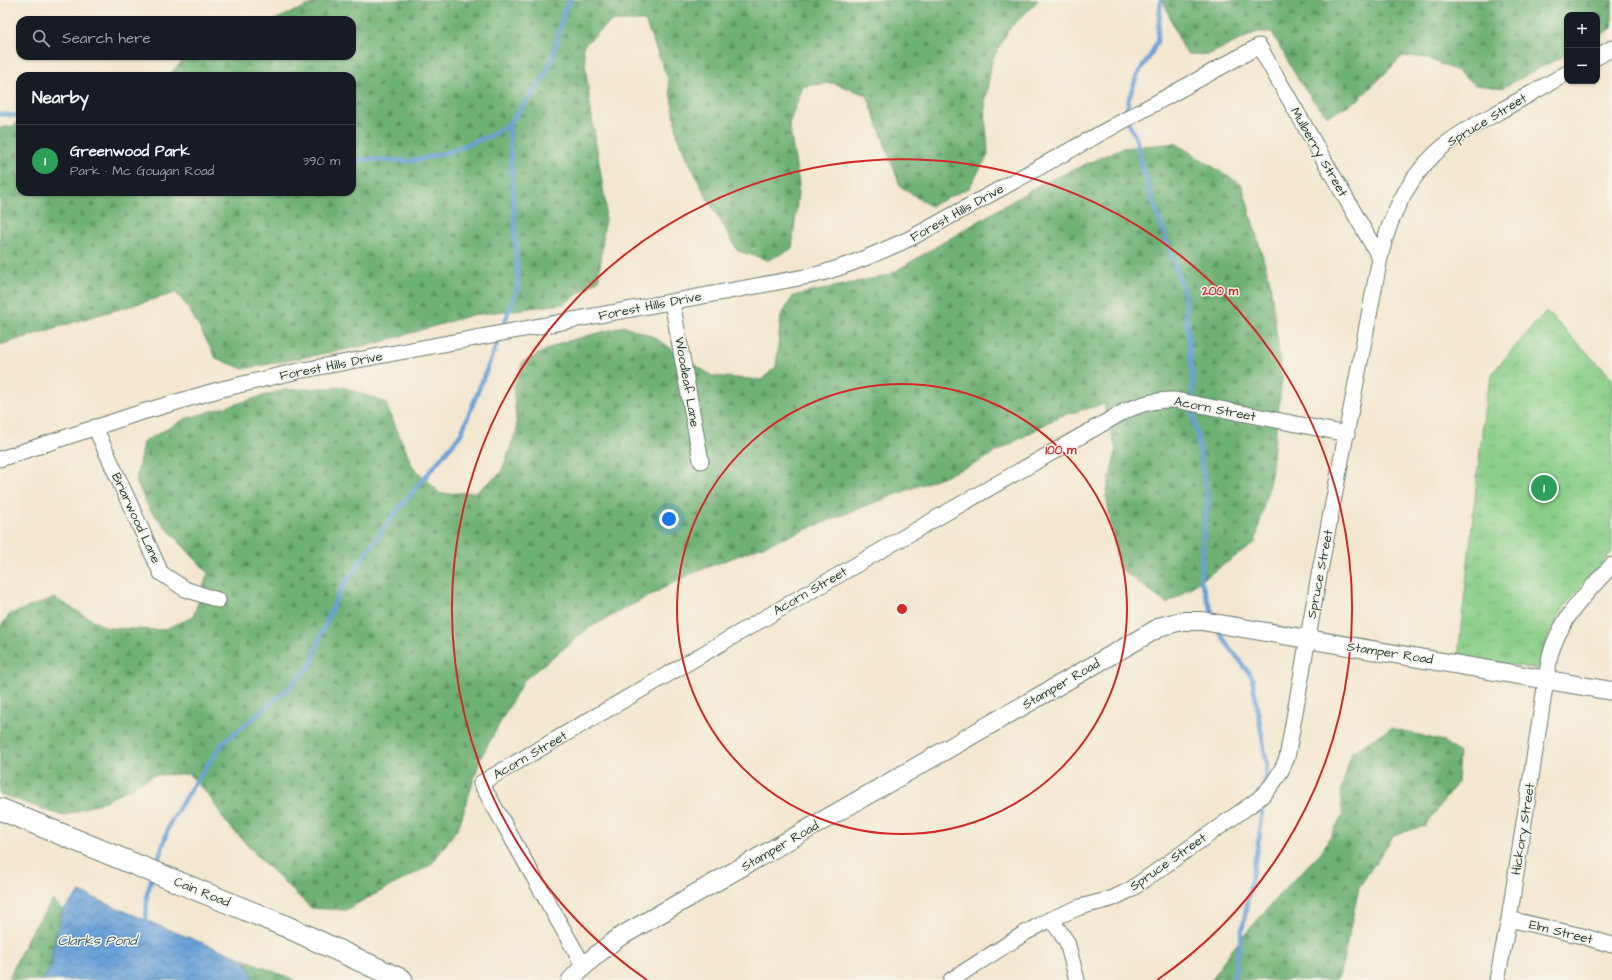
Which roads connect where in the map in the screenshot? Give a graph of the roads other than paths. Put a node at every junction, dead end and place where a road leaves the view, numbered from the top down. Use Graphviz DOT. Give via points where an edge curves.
graph roads {
  1 [pos="1258,46"];
  2 [pos="1612,48"];
  3 [pos="1600,55"];
  4 [pos="1564,75"];
  5 [pos="1380,258"];
  6 [pos="672,302"];
  7 [pos="95,427"];
  8 [pos="1347,434"];
  9 [pos="0,459"];
  10 [pos="701,461"];
  11 [pos="1612,566"];
  12 [pos="218,600"];
  13 [pos="1308,639"];
  14 [pos="1546,678"];
  15 [pos="1612,690"];
  16 [pos="0,810"];
  17 [pos="1051,919"];
  18 [pos="1509,919"];
  19 [pos="1612,945"];
  20 [pos="584,966"];
  21 [pos="402,980"];
  22 [pos="571,980"];
  23 [pos="951,980"];
  24 [pos="1077,980"];
  25 [pos="1497,980"];
  1 -- 5 [label="street, Mulberry Street"];
  1 -- 6 [label="street, Forest Hills Drive" via="911,238 864,259 815,275"];
  2 -- 3 [label="street"];
  4 -- 5 [label="street, Spruce Street" via="1462,132 1430,158 1400,200 1387,231"];
  5 -- 8 [label="street, Spruce Street"];
  6 -- 7 [label="street, Forest Hills Drive" via="298,371 218,390"];
  6 -- 10 [label="street, Woodleaf Lane"];
  7 -- 9 [label="street, Forest Hills Drive"];
  7 -- 12 [label="street, Briarwood Lane" via="161,573 185,589"];
  8 -- 13 [label="street, Spruce Street"];
  8 -- 20 [label="street, Acorn Street" via="1175,400 1144,403 1125,411 942,515 481,783"];
  11 -- 14 [label="street, Hickory Street" via="1572,609 1561,627 1550,655"];
  13 -- 14 [label="street, Stamper Road"];
  13 -- 17 [label="street, Spruce Street" via="1287,758 1271,787 1256,801 1130,890"];
  13 -- 20 [label="street, Stamper Road" via="1202,621 1182,621 1162,626 618,938"];
  14 -- 15 [label="street, Stamper Road"];
  14 -- 18 [label="street, Hickory Street"];
  16 -- 21 [label="main road, Cain Road" via="285,926"];
  17 -- 23 [label="street, Spruce Street"];
  17 -- 24 [label="street" via="1067,942"];
  18 -- 19 [label="street, Elm Street"];
  18 -- 25 [label="street, Hickory Street"];
  20 -- 22 [label="street, Stamper Road"];
}
